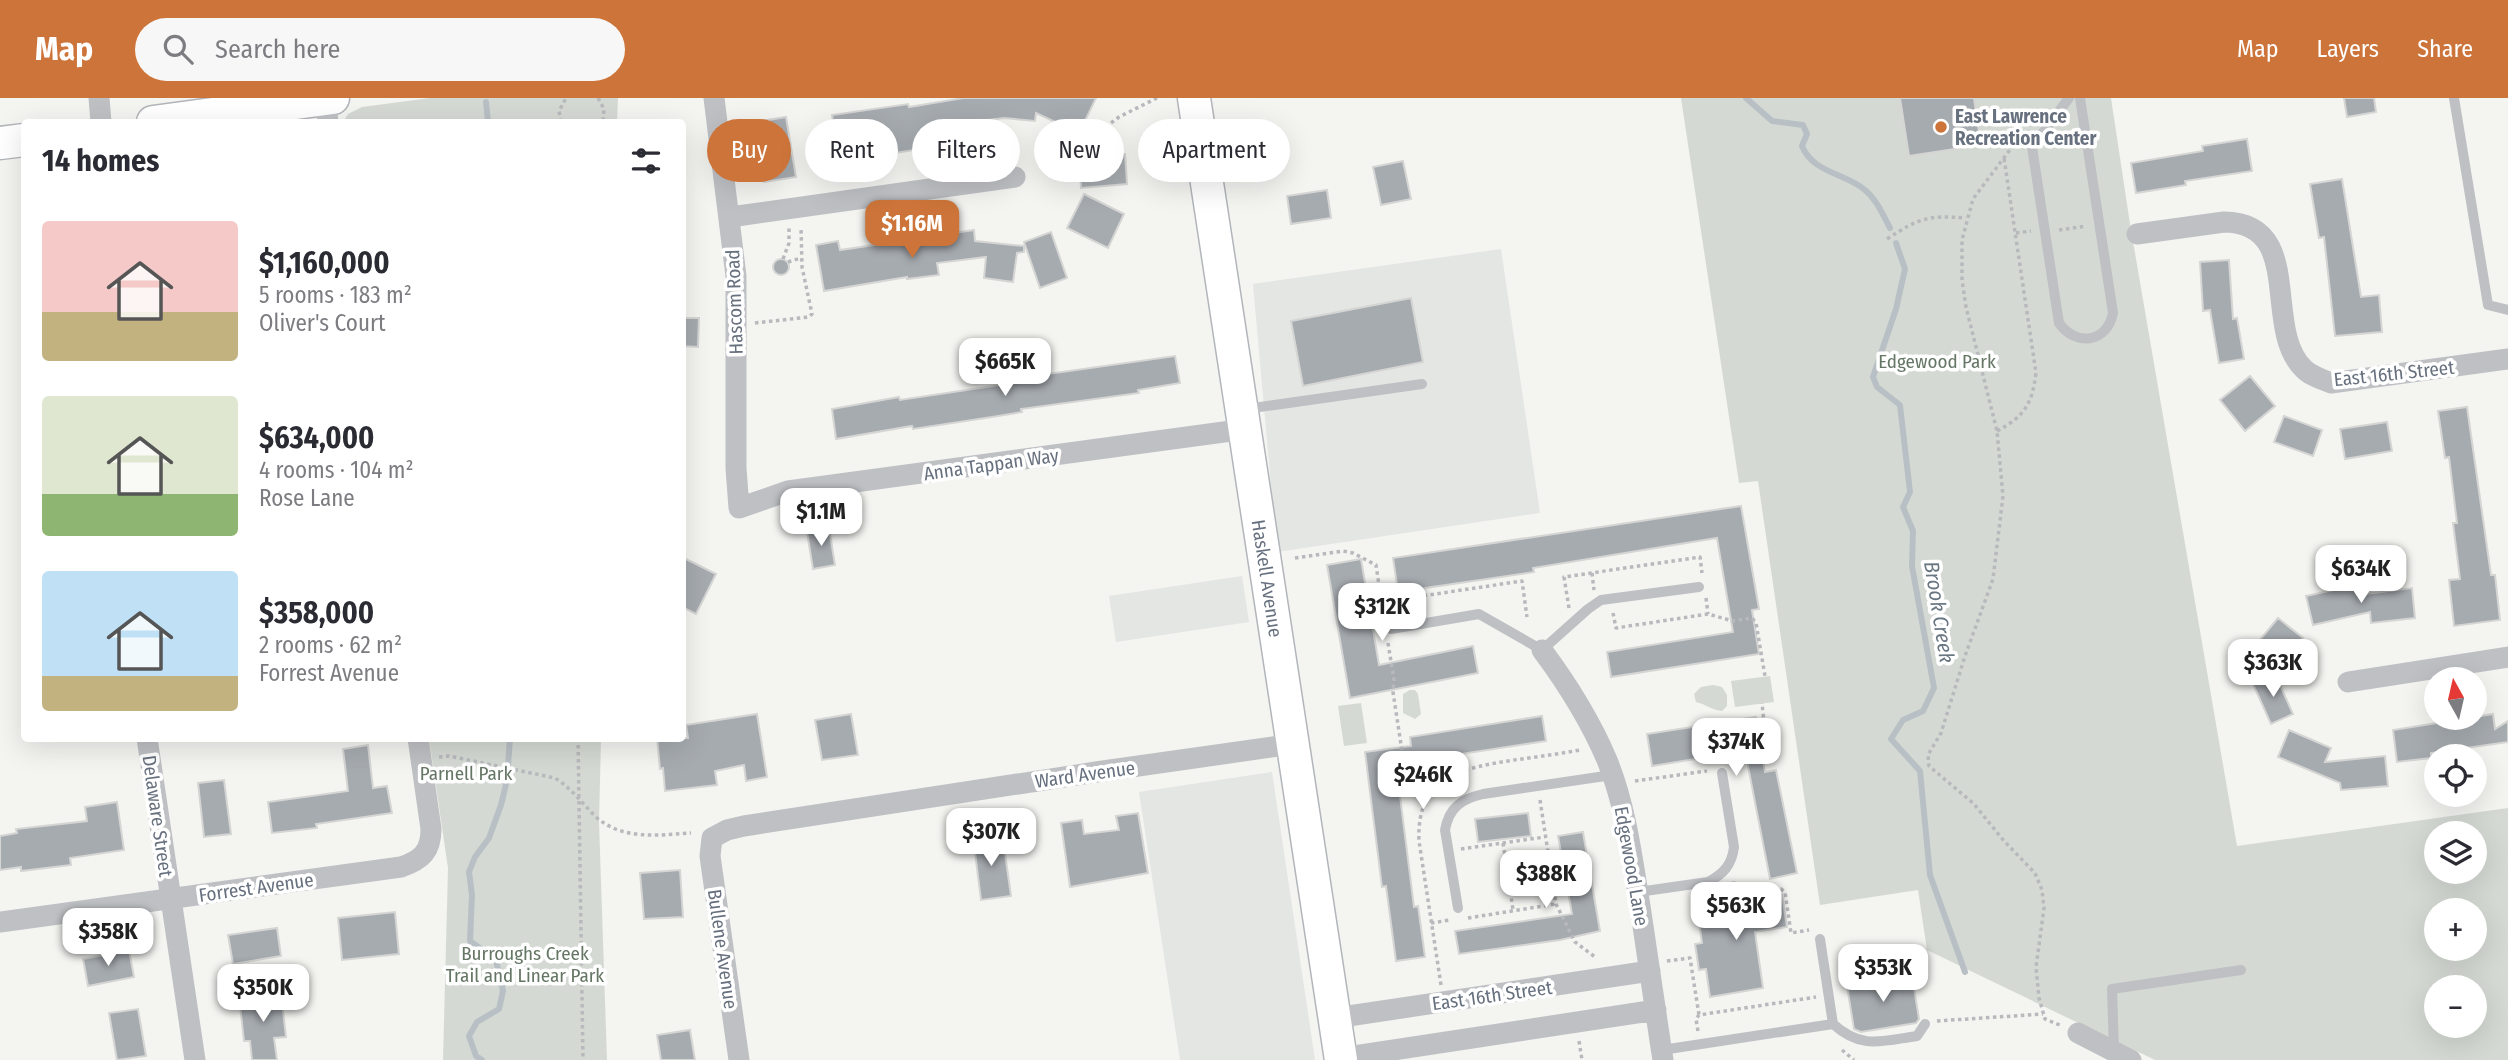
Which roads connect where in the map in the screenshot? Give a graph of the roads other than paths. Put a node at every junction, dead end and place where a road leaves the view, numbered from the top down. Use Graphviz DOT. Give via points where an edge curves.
graph roads {
  1 [pos="99,98"];
  2 [pos="713,98"];
  3 [pos="1194,98"];
  4 [pos="2069,98"];
  5 [pos="2080,98"];
  6 [pos="2454,98"];
  7 [pos="328,107"];
  8 [pos="101,119"];
  9 [pos="188,119"];
  10 [pos="21,140"];
  11 [pos="0,143"];
  12 [pos="979,182"];
  13 [pos="730,217"];
  14 [pos="2137,234"];
  15 [pos="2508,310"];
  16 [pos="2508,361"];
  17 [pos="1422,384"];
  18 [pos="1244,419"];
  19 [pos="738,508"];
  20 [pos="1702,586"];
  21 [pos="1388,629"];
  22 [pos="1542,650"];
  23 [pos="2508,657"];
  24 [pos="2348,682"];
  25 [pos="148,742"];
  26 [pos="1293,744"];
  27 [pos="420,749"];
  28 [pos="1722,773"];
  29 [pos="1612,775"];
  30 [pos="712,838"];
  31 [pos="1638,892"];
  32 [pos="171,898"];
  33 [pos="1458,908"];
  34 [pos="0,922"];
  35 [pos="1820,939"];
  36 [pos="1659,966"];
  37 [pos="2241,970"];
  38 [pos="1656,1010"];
  39 [pos="1335,1018"];
  40 [pos="1833,1024"];
  41 [pos="1925,1024"];
  42 [pos="2078,1034"];
  43 [pos="1662,1055"];
  44 [pos="2127,1058"];
  45 [pos="1341,1059"];
  46 [pos="195,1060"];
  47 [pos="739,1060"];
  1 -- 8 [label="street"];
  2 -- 13 [label="street, Hascom Road"];
  3 -- 18 [label="main road, Haskell Avenue"];
  4 -- 5 [label="lane" via="2032,147 2059,323 2075,338 2088,339 2103,333 2113,313"];
  6 -- 15 [label="lane" via="2488,305"];
  7 -- 9 [label="main road"];
  10 -- 11 [label="main road"];
  12 -- 13 [label="street"];
  13 -- 19 [label="street, Hascom Road" via="736,276"];
  14 -- 16 [label="street, East 16th Street" via="2224,222 2238,222 2262,234 2275,258 2293,354 2303,369 2331,383"];
  17 -- 18 [label="lane"];
  18 -- 19 [label="street, Anna Tappan Way" via="789,491"];
  18 -- 26 [label="main road, Haskell Avenue"];
  20 -- 22 [label="lane" via="1601,600"];
  21 -- 22 [label="lane" via="1479,614"];
  22 -- 29 [label="street, Edgewood Lane" via="1573,692"];
  23 -- 24 [label="street"];
  25 -- 32 [label="street, Delaware Street"];
  26 -- 30 [label="street, Ward Avenue" via="744,826"];
  26 -- 39 [label="main road, Haskell Avenue"];
  27 -- 32 [label="street, Forrest Avenue" via="431,844 416,862"];
  28 -- 31 [label="lane" via="1734,847 1726,870 1708,881"];
  29 -- 31 [label="street, Edgewood Lane" via="1630,838"];
  29 -- 33 [label="lane" via="1483,794 1455,806 1445,830"];
  30 -- 47 [label="street, Bullene Avenue" via="710,856"];
  31 -- 36 [label="street, Edgewood Lane"];
  32 -- 34 [label="street, Forrest Avenue"];
  32 -- 46 [label="street, Delaware Street"];
  35 -- 40 [label="lane"];
  36 -- 38 [label="street, Edgewood Lane"];
  36 -- 39 [label="street, East 16th Street"];
  37 -- 44 [label="lane" via="2112,989"];
  38 -- 43 [label="street, Edgewood Lane"];
  38 -- 45 [label="street, East 16th Street"];
  39 -- 45 [label="main road, Haskell Avenue"];
  40 -- 41 [label="lane" via="1861,1042 1917,1036"];
  40 -- 43 [label="lane"];
  42 -- 44 [label="street"];
}
